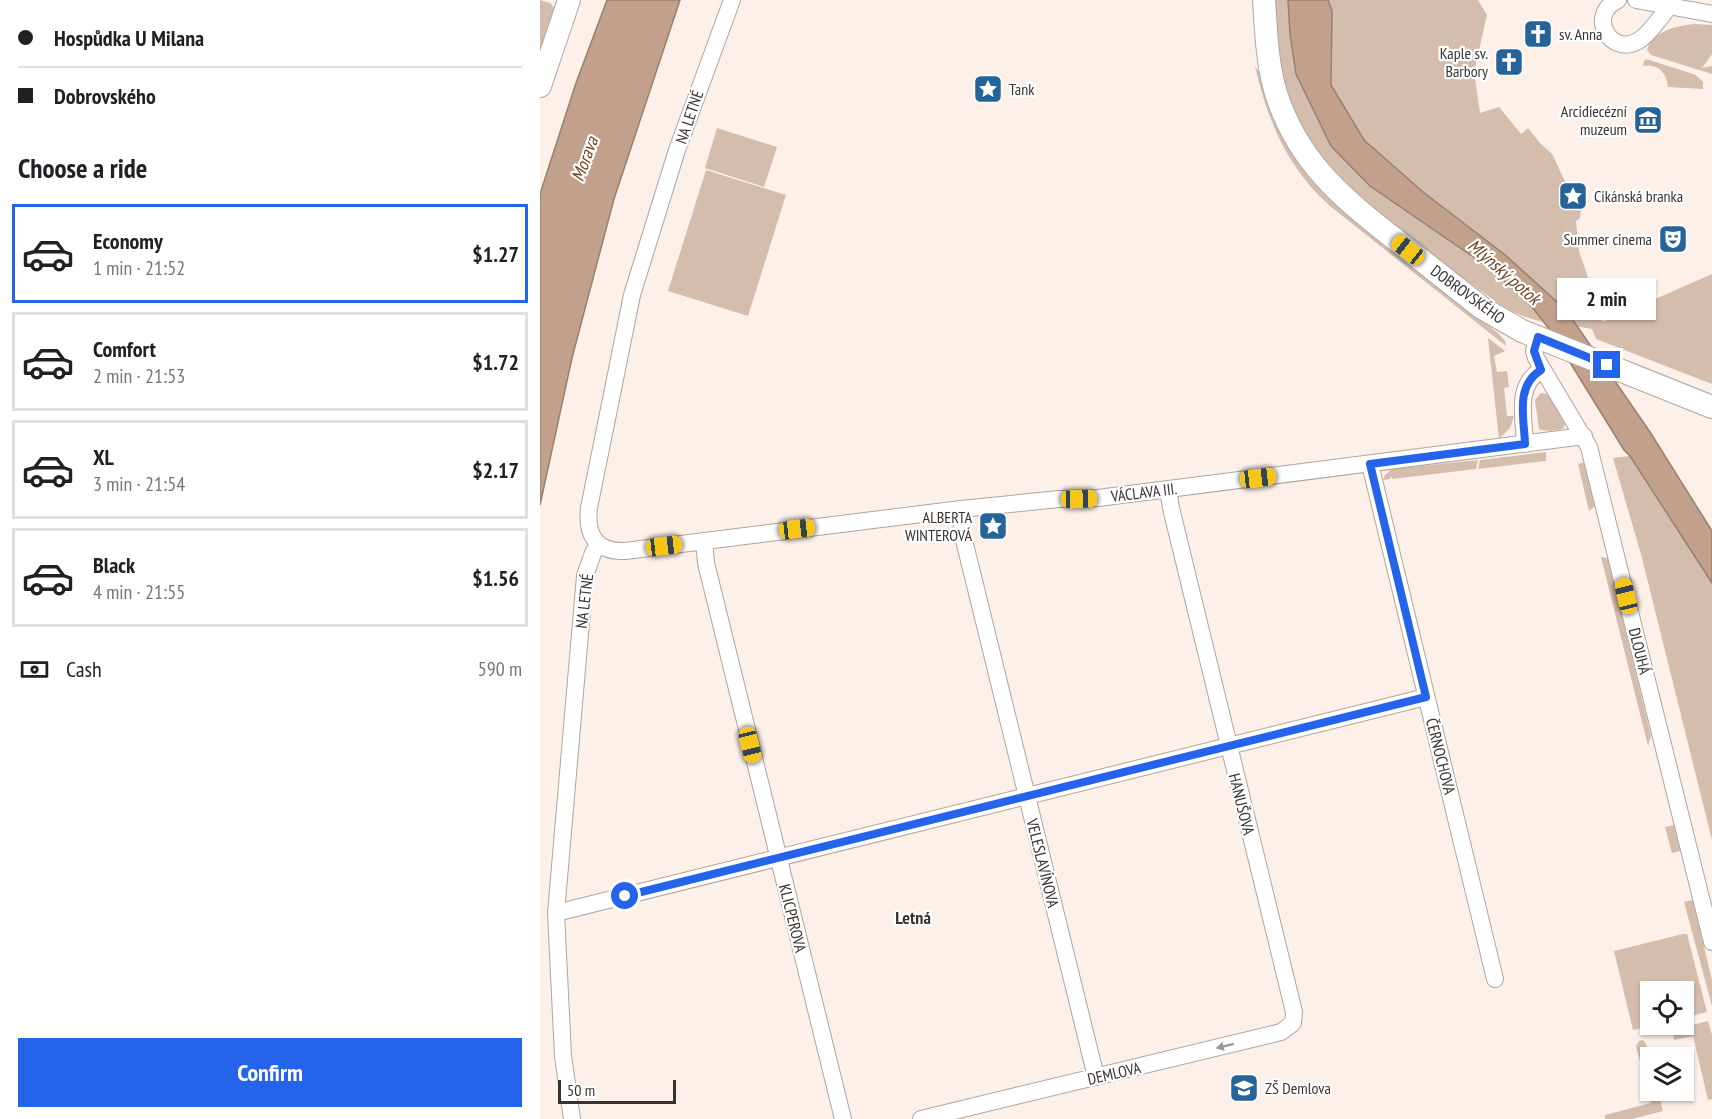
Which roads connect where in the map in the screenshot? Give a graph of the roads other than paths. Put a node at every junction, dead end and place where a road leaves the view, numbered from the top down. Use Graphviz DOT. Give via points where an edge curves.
graph roads {
  1 [pos="732,0"];
  2 [pos="1264,0"];
  3 [pos="1618,0"];
  4 [pos="1636,0"];
  5 [pos="567,1"];
  6 [pos="1670,6"];
  7 [pos="1712,14"];
  8 [pos="540,86"];
  9 [pos="1538,337"];
  10 [pos="1541,370"];
  11 [pos="1712,407"];
  12 [pos="1584,436"];
  13 [pos="1525,444"];
  14 [pos="1370,464"];
  15 [pos="1168,489"];
  16 [pos="961,509"];
  17 [pos="704,541"];
  18 [pos="598,544"];
  19 [pos="1426,697"];
  20 [pos="1228,747"];
  21 [pos="1027,796"];
  22 [pos="778,858"];
  23 [pos="556,913"];
  24 [pos="1712,942"];
  25 [pos="1495,979"];
  26 [pos="1294,1012"];
  27 [pos="1096,1077"];
  28 [pos="572,1119"];
  29 [pos="843,1119"];
  30 [pos="921,1119"];
  1 -- 18 [label="street, NA LETNÉ" via="677,150 632,295 589,508 588,528"];
  2 -- 9 [label="main road, DOBROVSKÉHO" via="1276,92 1296,140 1317,170 1353,207 1482,308"];
  3 -- 6 [label="street" via="1608,7 1603,23 1612,40 1623,44 1633,44 1642,38"];
  4 -- 6 [label="street"];
  5 -- 8 [label="main road"];
  6 -- 7 [label="street"];
  9 -- 10 [label="street, DLOUHÁ" via="1534,351"];
  9 -- 11 [label="main road, DOBROVSKÉHO"];
  10 -- 12 [label="street, DLOUHÁ"];
  10 -- 13 [label="street" via="1525,386"];
  12 -- 13 [label="street, VÁCLAVA III."];
  12 -- 24 [label="street, DLOUHÁ"];
  13 -- 14 [label="street, VÁCLAVA III."];
  14 -- 15 [label="street, VÁCLAVA III."];
  14 -- 19 [label="street, ČERNOCHOVA"];
  15 -- 16 [label="street, VÁCLAVA III."];
  15 -- 20 [label="street, HANUŠOVA"];
  16 -- 17 [label="street, VÁCLAVA III."];
  16 -- 21 [label="street, VELESLAVÍNOVA" via="962,532"];
  17 -- 18 [label="street, VÁCLAVA III." via="614,551"];
  17 -- 22 [label="street, KLICPEROVA"];
  18 -- 23 [label="street, NA LETNÉ" via="585,576"];
  19 -- 20 [label="street"];
  19 -- 25 [label="street, ČERNOCHOVA"];
  20 -- 21 [label="street"];
  20 -- 26 [label="street, HANUŠOVA"];
  21 -- 22 [label="street"];
  21 -- 27 [label="street, VELESLAVÍNOVA"];
  22 -- 23 [label="street"];
  22 -- 29 [label="street, KLICPEROVA"];
  23 -- 28 [label="street, NA LETNÉ" via="563,1056"];
  26 -- 27 [label="street, DEMLOVA, one-way" via="1293,1023 1281,1032"];
  27 -- 30 [label="street, DEMLOVA"];
}
